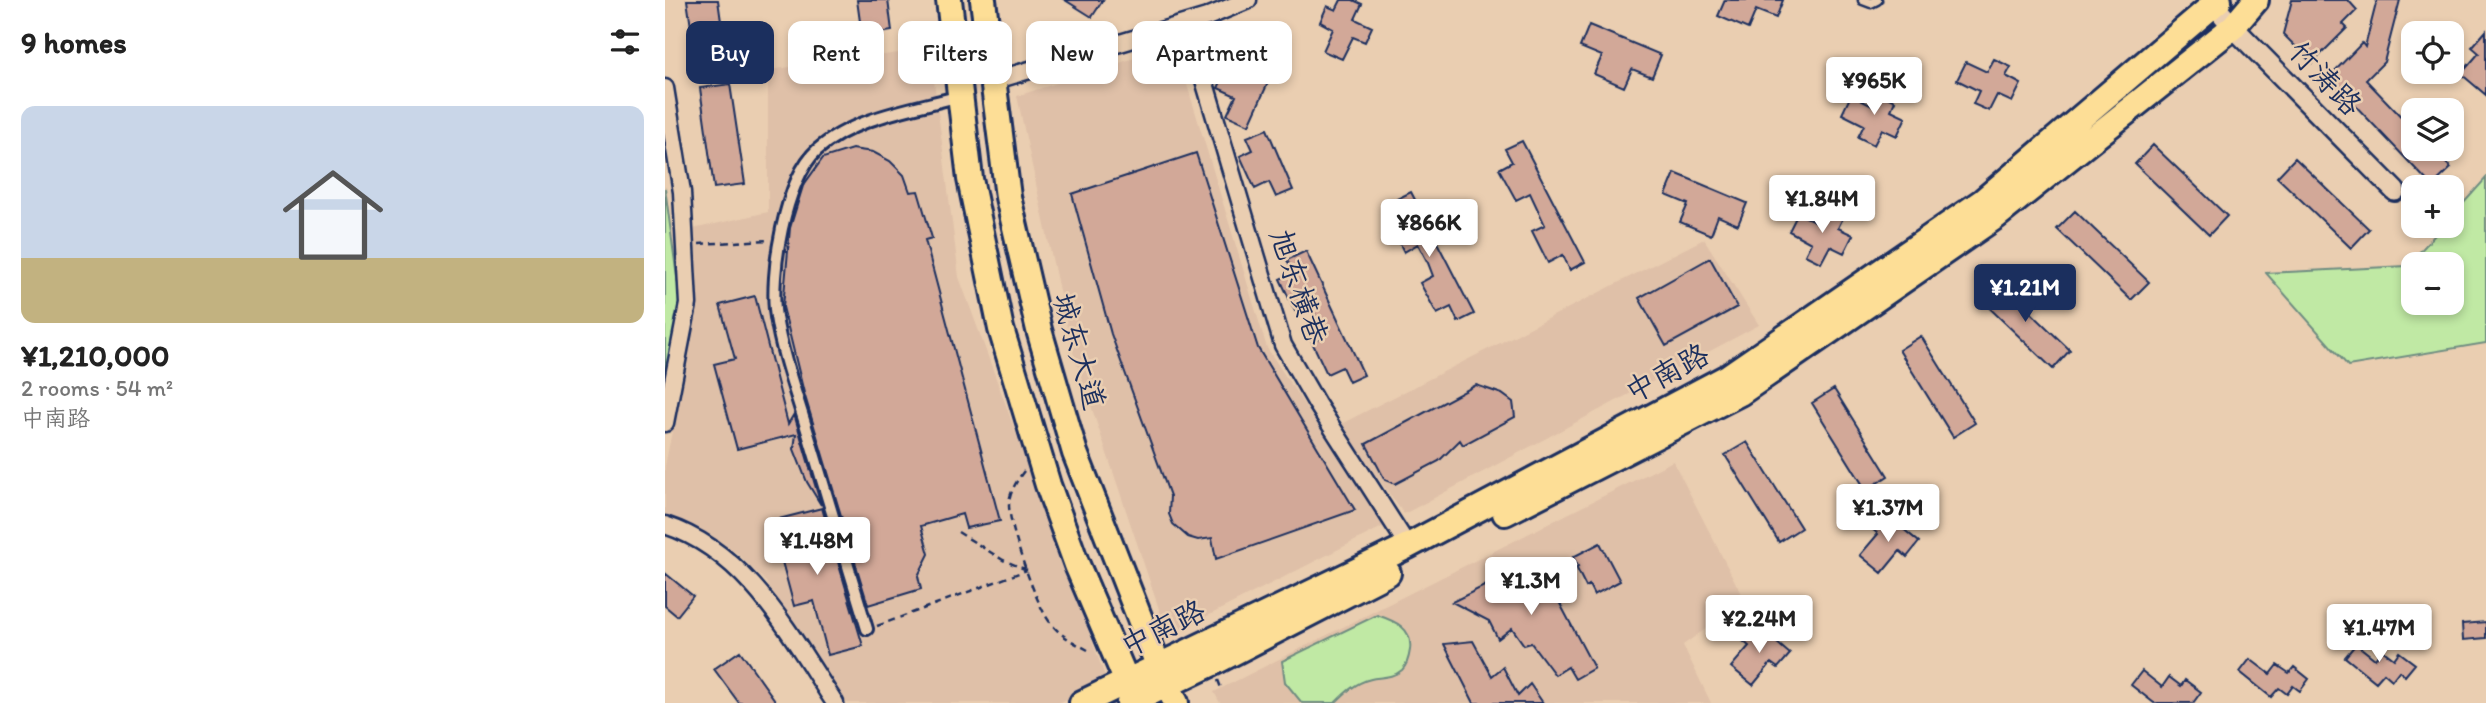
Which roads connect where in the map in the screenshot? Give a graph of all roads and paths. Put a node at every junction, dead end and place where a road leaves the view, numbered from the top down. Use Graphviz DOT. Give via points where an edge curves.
graph roads {
  1 [pos="949,0"];
  2 [pos="983,0"];
  3 [pos="1248,0"];
  4 [pos="1863,0"];
  5 [pos="1877,0"];
  6 [pos="2256,0"];
  7 [pos="2215,2"];
  8 [pos="986,21"];
  9 [pos="1192,21"];
  10 [pos="2233,27"];
  11 [pos="1132,39"];
  12 [pos="1012,75"];
  13 [pos="993,84"];
  14 [pos="1205,84"];
  15 [pos="665,88"];
  16 [pos="960,96"];
  17 [pos="2395,191"];
  18 [pos="781,239"];
  19 [pos="685,244"];
  20 [pos="665,423"];
  21 [pos="1037,450"];
  22 [pos="665,525"];
  23 [pos="958,531"];
  24 [pos="1408,545"];
  25 [pos="1027,570"];
  26 [pos="867,629"];
  27 [pos="1088,650"];
  28 [pos="1167,684"];
  29 [pos="1132,697"];
  30 [pos="835,703"];
  31 [pos="1082,703"];
  1 -- 16 [label="main road"];
  2 -- 8 [label="main road, 城东大道"];
  3 -- 9 [label="street"];
  4 -- 5 [label="lane" via="1871,4"];
  6 -- 10 [label="main road, 中南路"];
  7 -- 10 [label="street, 竹涛路"];
  7 -- 24 [label="main road, 中南路" via="1983,201 1729,376"];
  10 -- 17 [label="street, 竹涛路"];
  10 -- 28 [label="main road, 中南路" via="1995,218 1740,393"];
  11 -- 12 [label="street"];
  13 -- 28 [label="main road, 城东大道" via="1008,197 1055,388 1075,453"];
  14 -- 24 [label="street, 旭东横巷" via="1283,345"];
  15 -- 19 [label="street" via="682,192"];
  16 -- 18 [label="street" via="843,132 815,152 797,178"];
  16 -- 21 [label="main road" via="987,268"];
  18 -- 19 [label="path"];
  18 -- 26 [label="street" via="776,316"];
  19 -- 20 [label="street" via="688,304"];
  21 -- 25 [label="path" via="1008,502 1011,526"];
  21 -- 29 [label="main road" via="1077,565"];
  22 -- 30 [label="street" via="719,552 756,587"];
  23 -- 25 [label="path"];
  24 -- 28 [label="main road, 中南路"];
  25 -- 26 [label="path"];
  25 -- 27 [label="path" via="1048,620 1066,640"];
  28 -- 29 [label="main road, 中南路"];
  29 -- 31 [label="main road, 中南路"];
}
